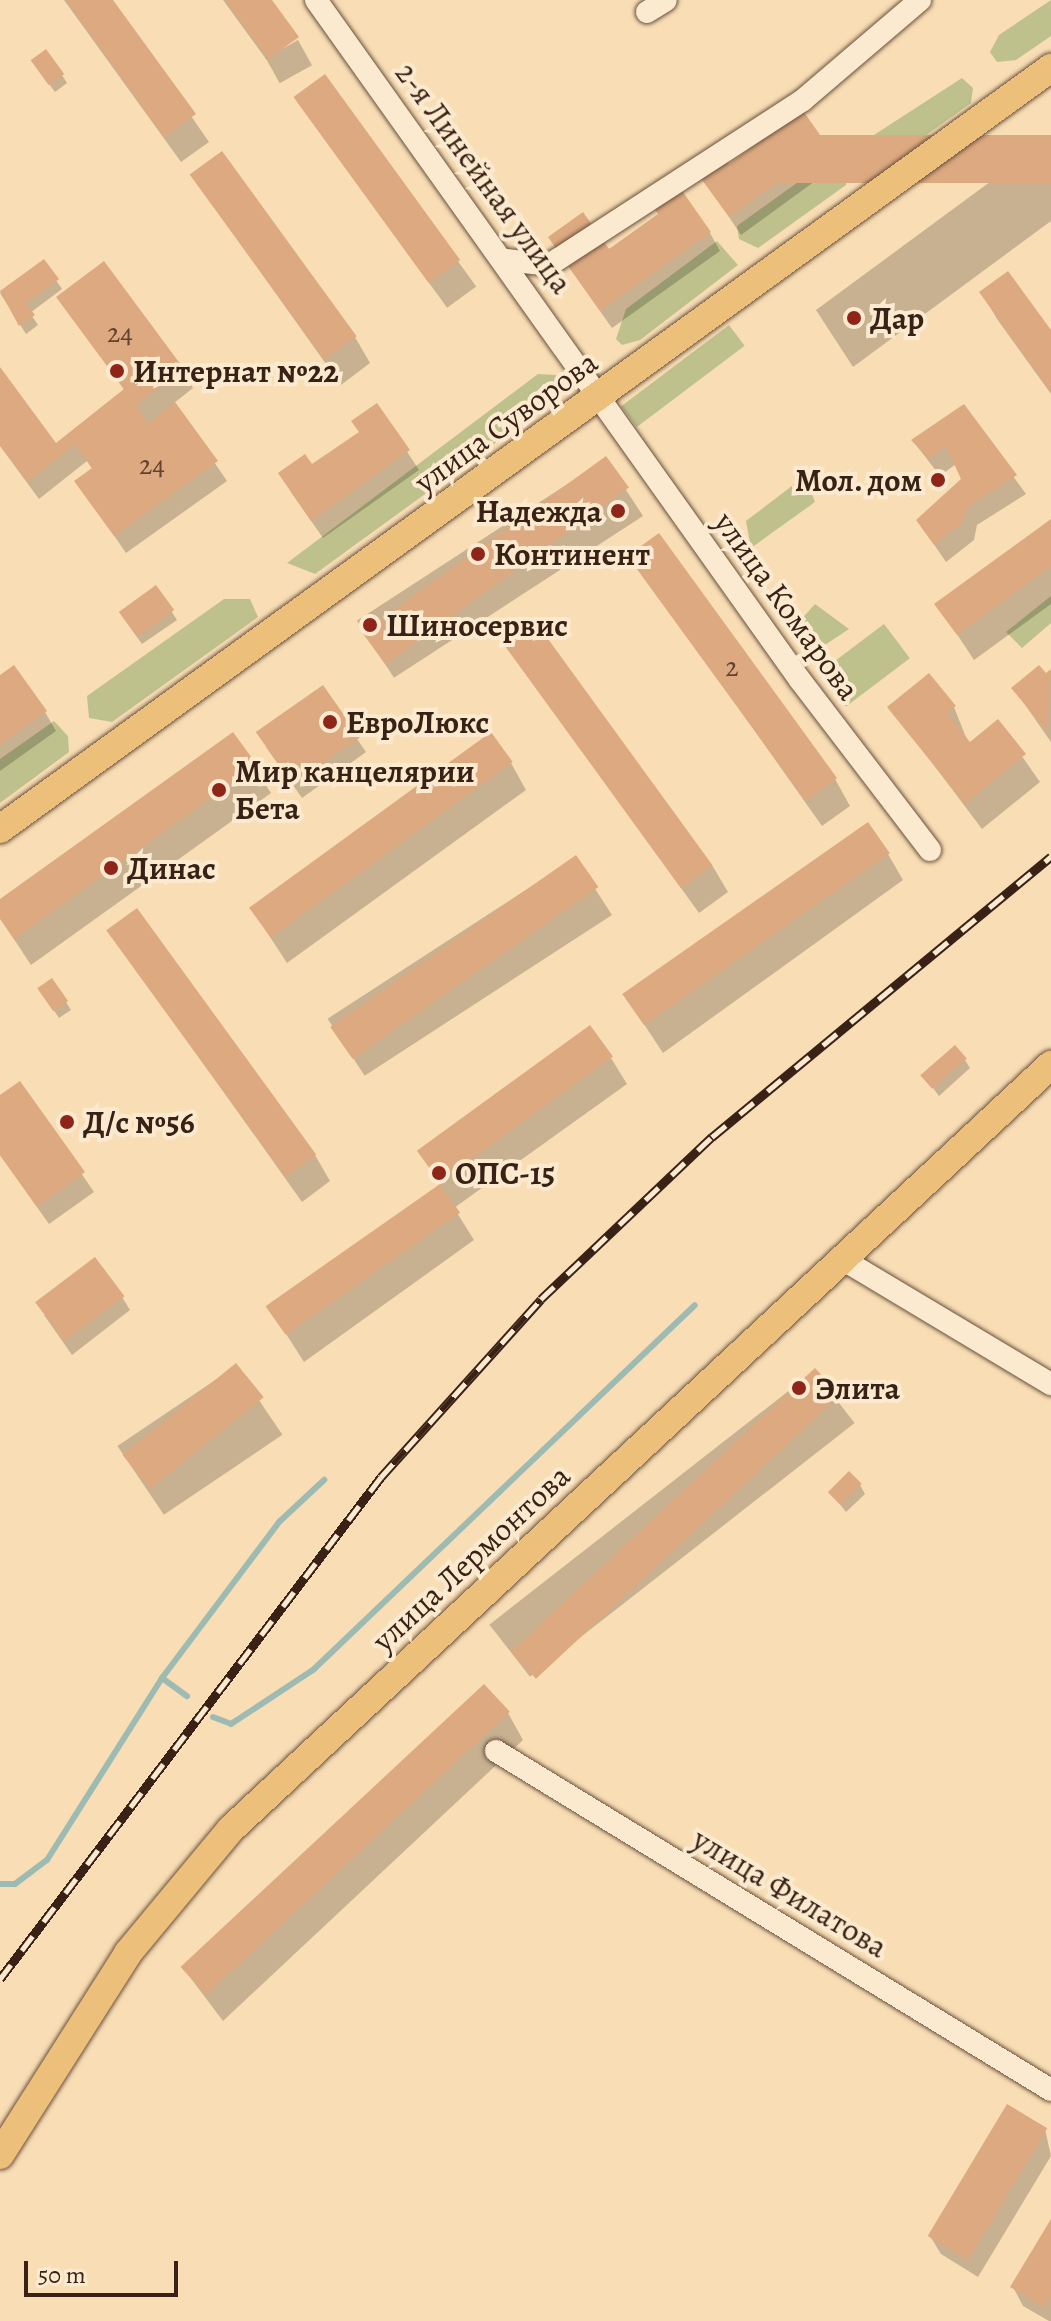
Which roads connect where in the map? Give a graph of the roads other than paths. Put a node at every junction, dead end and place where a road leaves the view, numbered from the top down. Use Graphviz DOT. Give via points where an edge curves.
graph roads {
  1 [pos="316,0"];
  2 [pos="920,0"];
  3 [pos="1051,68"];
  4 [pos="506,260"];
  5 [pos="598,396"];
  6 [pos="0,829"];
  7 [pos="930,850"];
  8 [pos="1051,1065"];
  9 [pos="842,1259"];
  10 [pos="1051,1384"];
  11 [pos="496,1751"];
  12 [pos="1051,2090"];
  13 [pos="0,2155"];
  1 -- 4 [label="street, 2-я Линейная улица"];
  2 -- 4 [label="street" via="803,100 549,265"];
  3 -- 5 [label="main road, улица Суворова"];
  4 -- 5 [label="street, 2-я Линейная улица"];
  5 -- 6 [label="main road, улица Суворова"];
  5 -- 7 [label="street, улица Комарова"];
  8 -- 9 [label="main road, улица Лермонтова"];
  9 -- 10 [label="street"];
  9 -- 13 [label="main road, улица Лермонтова" via="231,1829 128,1953"];
  11 -- 12 [label="street, улица Филатова"];
}
